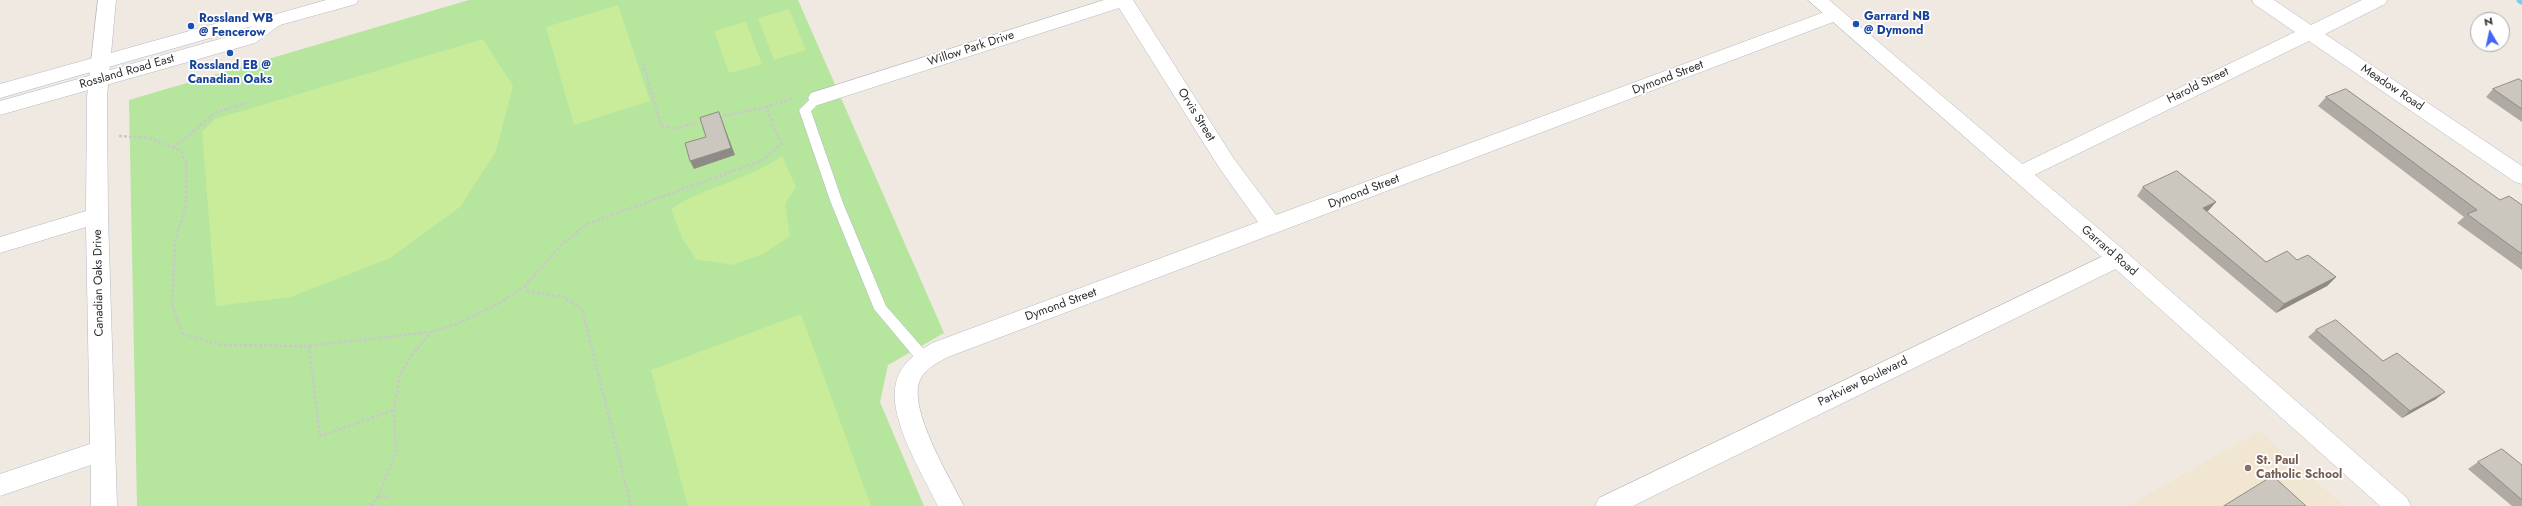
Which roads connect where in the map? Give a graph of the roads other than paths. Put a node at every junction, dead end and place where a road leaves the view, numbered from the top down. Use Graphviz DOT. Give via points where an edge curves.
graph roads {
  1 [pos="107,0"];
  2 [pos="349,0"];
  3 [pos="1124,0"];
  4 [pos="1817,0"];
  5 [pos="2261,0"];
  6 [pos="2378,0"];
  7 [pos="1834,15"];
  8 [pos="2308,32"];
  9 [pos="99,70"];
  10 [pos="0,91"];
  11 [pos="818,98"];
  12 [pos="0,108"];
  13 [pos="2019,174"];
  14 [pos="2522,176"];
  15 [pos="97,216"];
  16 [pos="1273,227"];
  17 [pos="0,245"];
  18 [pos="2118,258"];
  19 [pos="924,359"];
  20 [pos="103,450"];
  21 [pos="0,485"];
  22 [pos="104,506"];
  23 [pos="951,506"];
  24 [pos="1608,506"];
  25 [pos="2398,506"];
  1 -- 9 [label="street, Canadian Oaks Drive"];
  2 -- 9 [label="street, Rossland Road East" via="273,21 248,38"];
  3 -- 11 [label="street, Willow Park Drive"];
  3 -- 16 [label="street, Orvis Street" via="1228,164"];
  4 -- 7 [label="street, Garrard Road"];
  5 -- 8 [label="street, Meadow Road"];
  6 -- 8 [label="street, Harold Street"];
  7 -- 13 [label="street, Garrard Road"];
  7 -- 16 [label="street, Dymond Street"];
  8 -- 13 [label="street, Harold Street"];
  8 -- 14 [label="street, Meadow Road"];
  9 -- 10 [label="street, Rossland Road East"];
  9 -- 12 [label="street, Rossland Road East"];
  9 -- 15 [label="street, Canadian Oaks Drive"];
  11 -- 19 [label="lane" via="805,110 836,203 881,309"];
  13 -- 18 [label="street, Garrard Road"];
  15 -- 17 [label="street"];
  15 -- 20 [label="street, Canadian Oaks Drive"];
  16 -- 19 [label="street, Dymond Street" via="940,350"];
  18 -- 24 [label="street, Parkview Boulevard"];
  18 -- 25 [label="street, Garrard Road"];
  19 -- 23 [label="street, Dymond Street" via="914,369 906,384 906,405"];
  20 -- 21 [label="street"];
  20 -- 22 [label="street, Canadian Oaks Drive"];
}
